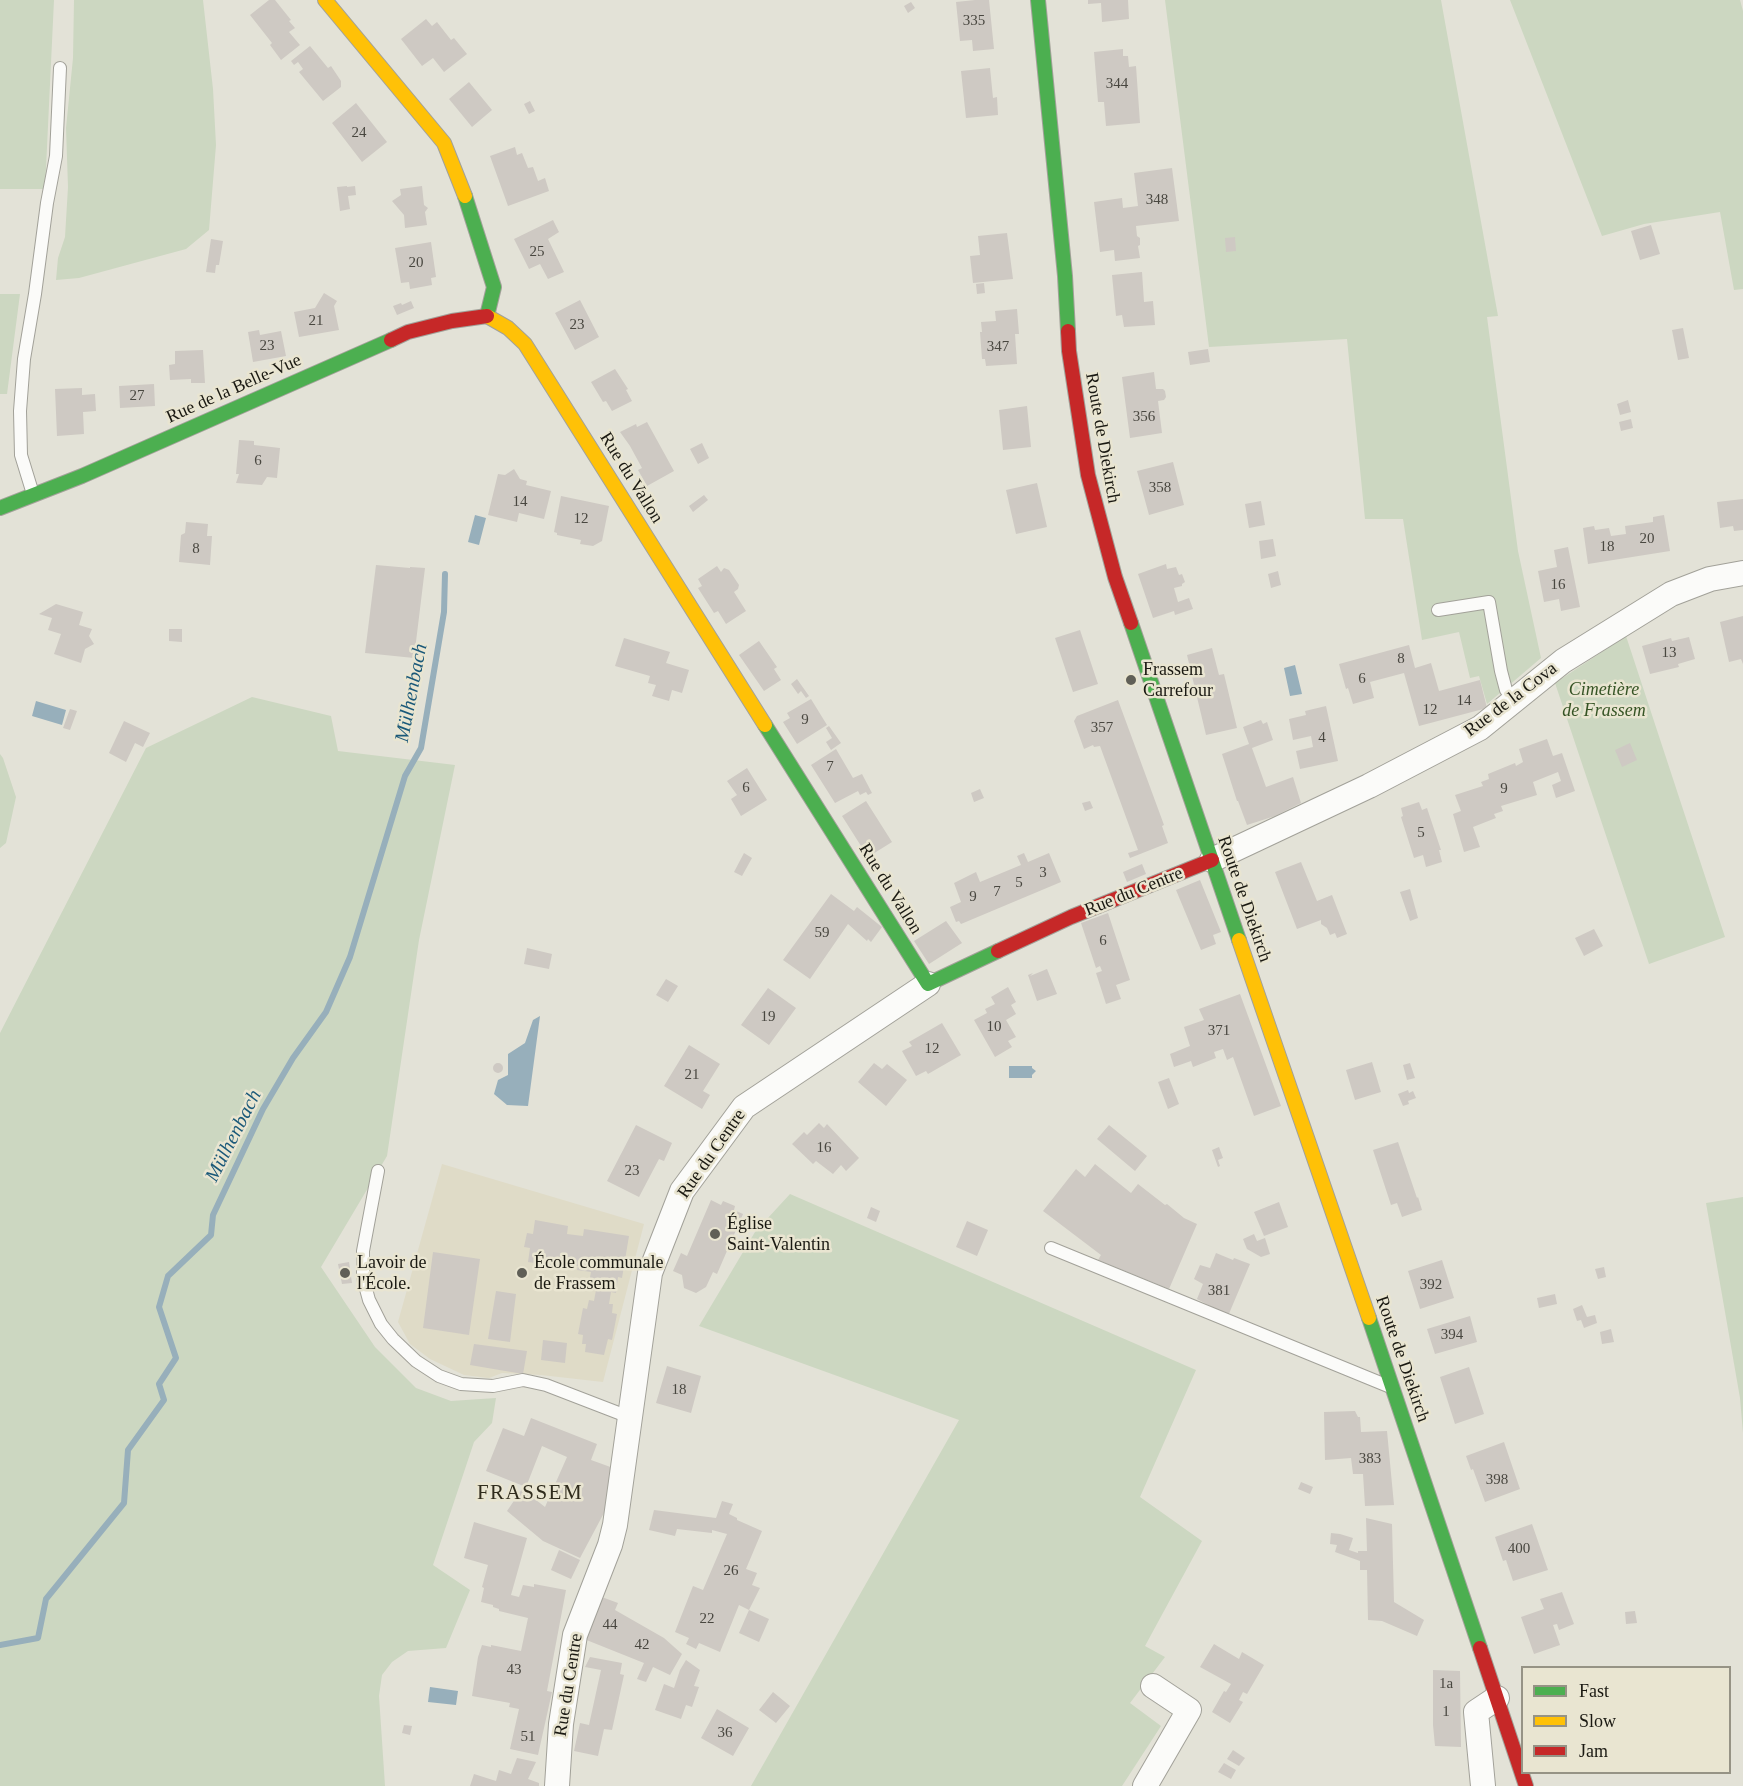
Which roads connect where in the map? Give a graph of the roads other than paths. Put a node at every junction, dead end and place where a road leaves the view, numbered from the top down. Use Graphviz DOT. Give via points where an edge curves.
graph roads {
  1 [pos="325,0"];
  2 [pos="1038,0"];
  3 [pos="60,68"];
  4 [pos="487,316"];
  5 [pos="33,495"];
  6 [pos="0,508"];
  7 [pos="1743,573"];
  8 [pos="1438,610"];
  9 [pos="1515,700"];
  10 [pos="1212,861"];
  11 [pos="927,984"];
  12 [pos="378,1171"];
  13 [pos="1050,1248"];
  14 [pos="1393,1388"];
  15 [pos="629,1417"];
  16 [pos="1153,1686"];
  17 [pos="1497,1698"];
  18 [pos="1521,1771"];
  19 [pos="557,1786"];
  20 [pos="1145,1786"];
  21 [pos="1483,1786"];
  1 -- 4 [label="street" via="444,143 470,205 494,287"];
  2 -- 10 [label="street, Route de Diekirch" via="1069,351 1088,475 1115,577"];
  3 -- 5 [label="lane" via="56,156 24,359 20,411 21,455"];
  4 -- 5 [label="street, Rue de la Belle-Vue" via="408,332"];
  4 -- 11 [label="street, Rue du Vallon" via="525,344"];
  5 -- 6 [label="street, Rue de la Belle-Vue"];
  7 -- 9 [label="street, Rue de la Cova" via="1710,579 1671,594 1563,661"];
  8 -- 9 [label="lane" via="1489,602 1506,690"];
  9 -- 10 [label="street, Rue de la Cova" via="1480,728"];
  10 -- 11 [label="street, Rue du Centre" via="1071,917"];
  10 -- 14 [label="street, Route de Diekirch"];
  11 -- 15 [label="street, Rue du Centre" via="744,1107 682,1191 650,1273"];
  12 -- 15 [label="lane" via="363,1251 363,1278 369,1300 393,1339 416,1361 461,1384 493,1386 523,1380"];
  13 -- 14 [label="lane"];
  14 -- 17 [label="street, Route de Diekirch"];
  15 -- 19 [label="street, Rue du Centre" via="615,1525 575,1635 561,1724"];
  16 -- 20 [label="street" via="1189,1710"];
  17 -- 18 [label="street, Route de Diekirch"];
  17 -- 21 [label="street" via="1476,1712"];
}
